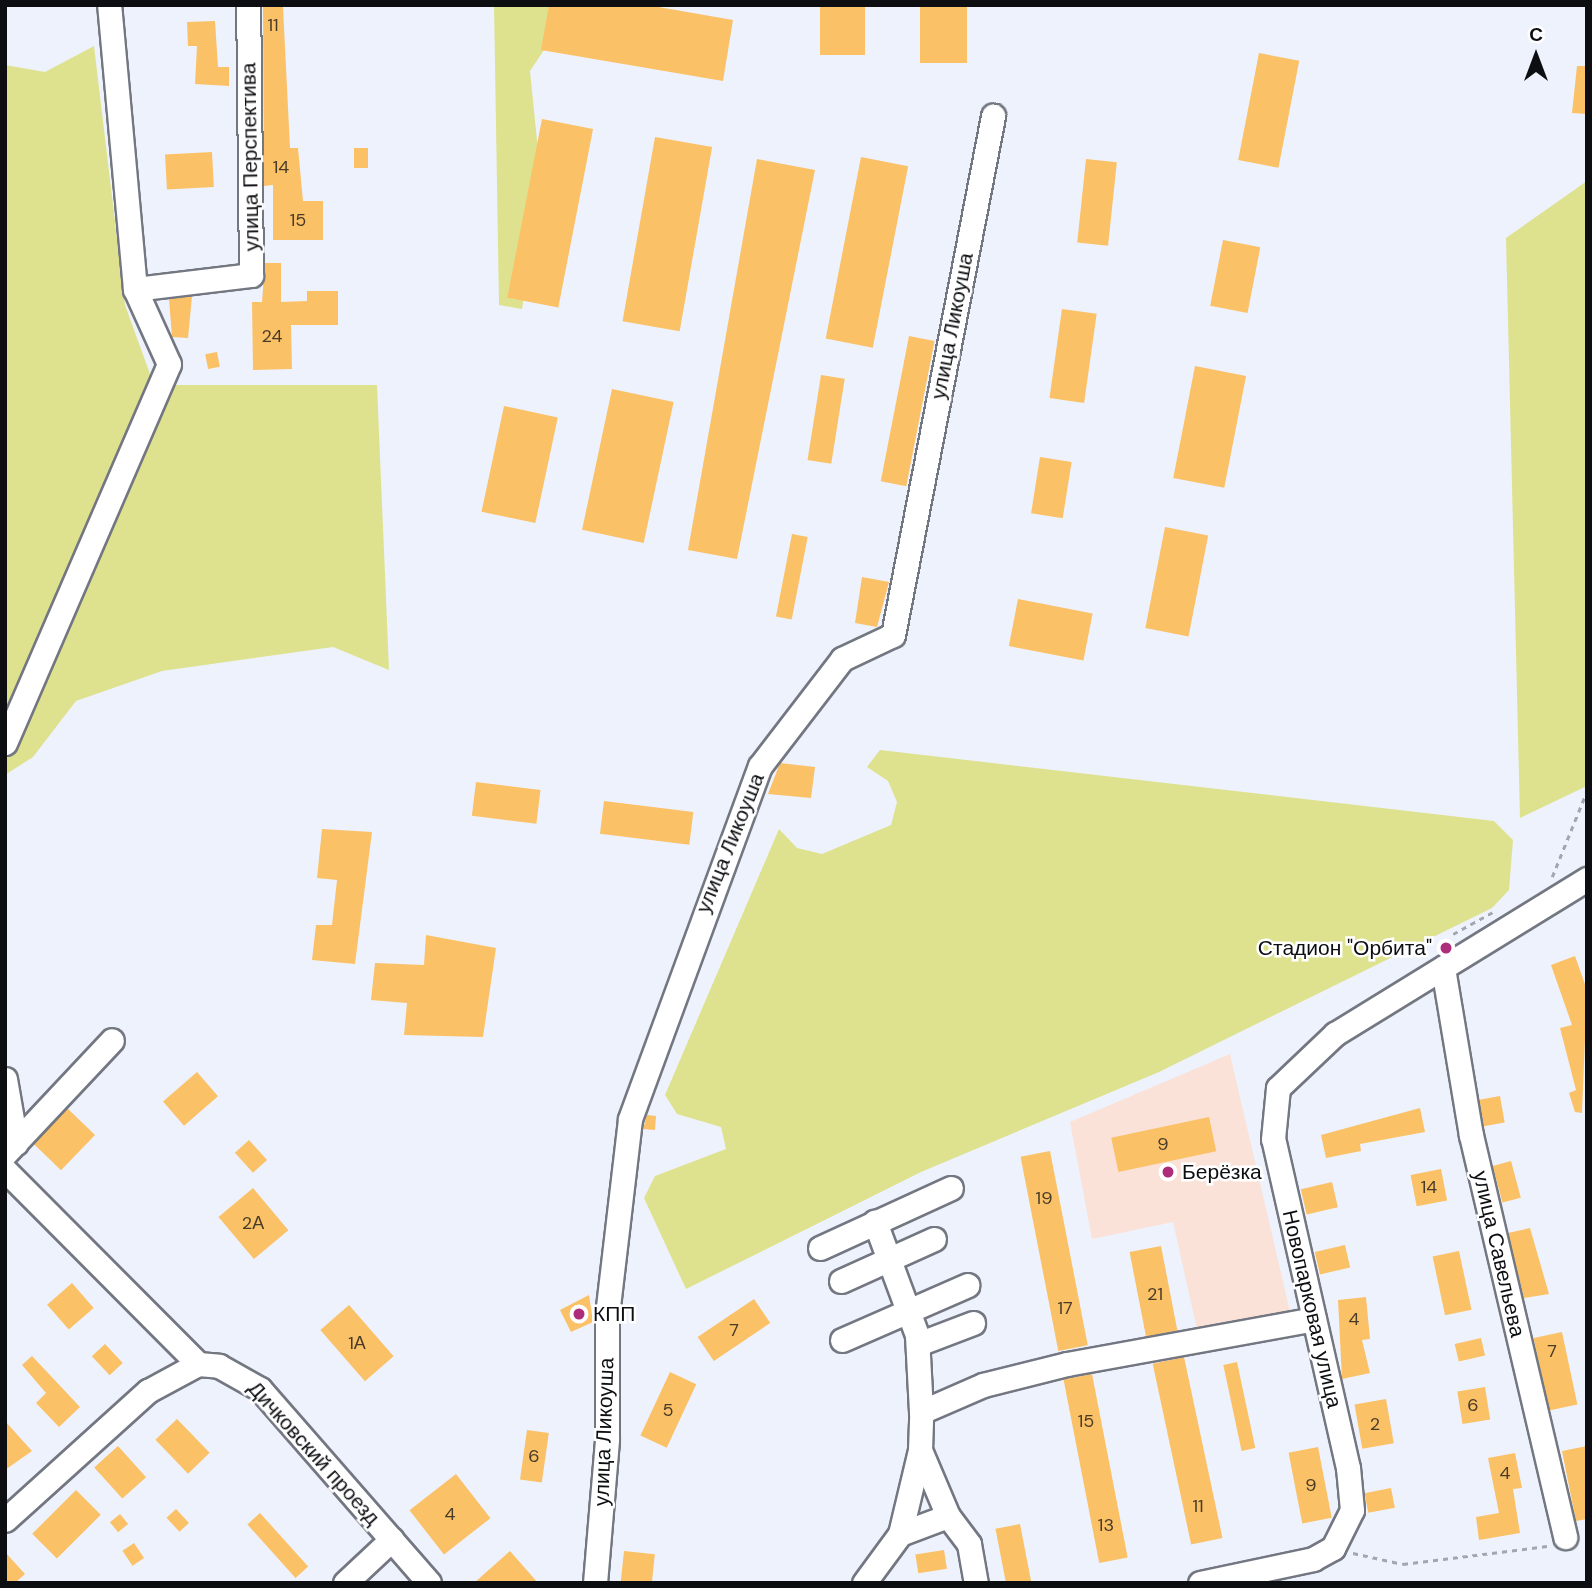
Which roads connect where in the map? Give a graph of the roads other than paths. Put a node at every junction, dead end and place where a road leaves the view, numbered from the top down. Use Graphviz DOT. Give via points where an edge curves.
graph roads {
  1 [pos="109,5"];
  2 [pos="248,5"];
  3 [pos="993,116"];
  4 [pos="135,289"];
  5 [pos="5,743"];
  6 [pos="1587,879"];
  7 [pos="1443,968"];
  8 [pos="112,1040"];
  9 [pos="5,1079"];
  10 [pos="10,1149"];
  11 [pos="5,1170"];
  12 [pos="951,1188"];
  13 [pos="875,1222"];
  14 [pos="934,1239"];
  15 [pos="820,1248"];
  16 [pos="890,1259"];
  17 [pos="841,1282"];
  18 [pos="968,1285"];
  19 [pos="910,1311"];
  20 [pos="1314,1319"];
  21 [pos="974,1322"];
  22 [pos="842,1340"];
  23 [pos="918,1344"];
  24 [pos="198,1364"];
  25 [pos="921,1412"];
  26 [pos="920,1450"];
  27 [pos="948,1516"];
  28 [pos="5,1520"];
  29 [pos="900,1534"];
  30 [pos="392,1539"];
  31 [pos="1556,1542"];
  32 [pos="345,1583"];
  33 [pos="429,1583"];
  34 [pos="595,1583"];
  35 [pos="863,1583"];
  36 [pos="976,1583"];
  37 [pos="1200,1583"];
  1 -- 4 [label="street"];
  2 -- 4 [label="street, улица Перспектива" via="251,275"];
  3 -- 34 [label="street, улица Ликоуша" via="893,635 842,659 760,766 630,1119 607,1315 607,1439"];
  4 -- 5 [label="street" via="169,364"];
  6 -- 7 [label="street"];
  7 -- 20 [label="street, Новопарковая улица" via="1335,1034 1278,1088 1273,1139"];
  7 -- 31 [label="street, улица Савельева" via="1471,1135"];
  8 -- 10 [label="street"];
  9 -- 10 [label="street"];
  11 -- 24 [label="street"];
  12 -- 13 [label="street"];
  13 -- 15 [label="street"];
  13 -- 16 [label="street"];
  14 -- 16 [label="street"];
  16 -- 17 [label="street"];
  16 -- 19 [label="street"];
  18 -- 19 [label="street"];
  19 -- 22 [label="street"];
  19 -- 23 [label="street"];
  20 -- 25 [label="street" via="1067,1364 983,1385"];
  20 -- 37 [label="street, Новопарковая улица" via="1348,1468 1352,1510 1339,1539 1313,1559"];
  21 -- 23 [label="street"];
  23 -- 25 [label="street"];
  24 -- 28 [label="street" via="148,1391"];
  24 -- 30 [label="street, Дичковский проезд" via="219,1366 260,1388"];
  25 -- 26 [label="street"];
  26 -- 27 [label="street"];
  26 -- 29 [label="street"];
  27 -- 29 [label="street"];
  27 -- 36 [label="street" via="969,1544"];
  29 -- 35 [label="street"];
  30 -- 32 [label="street"];
  30 -- 33 [label="street, Дичковский проезд"];
}
